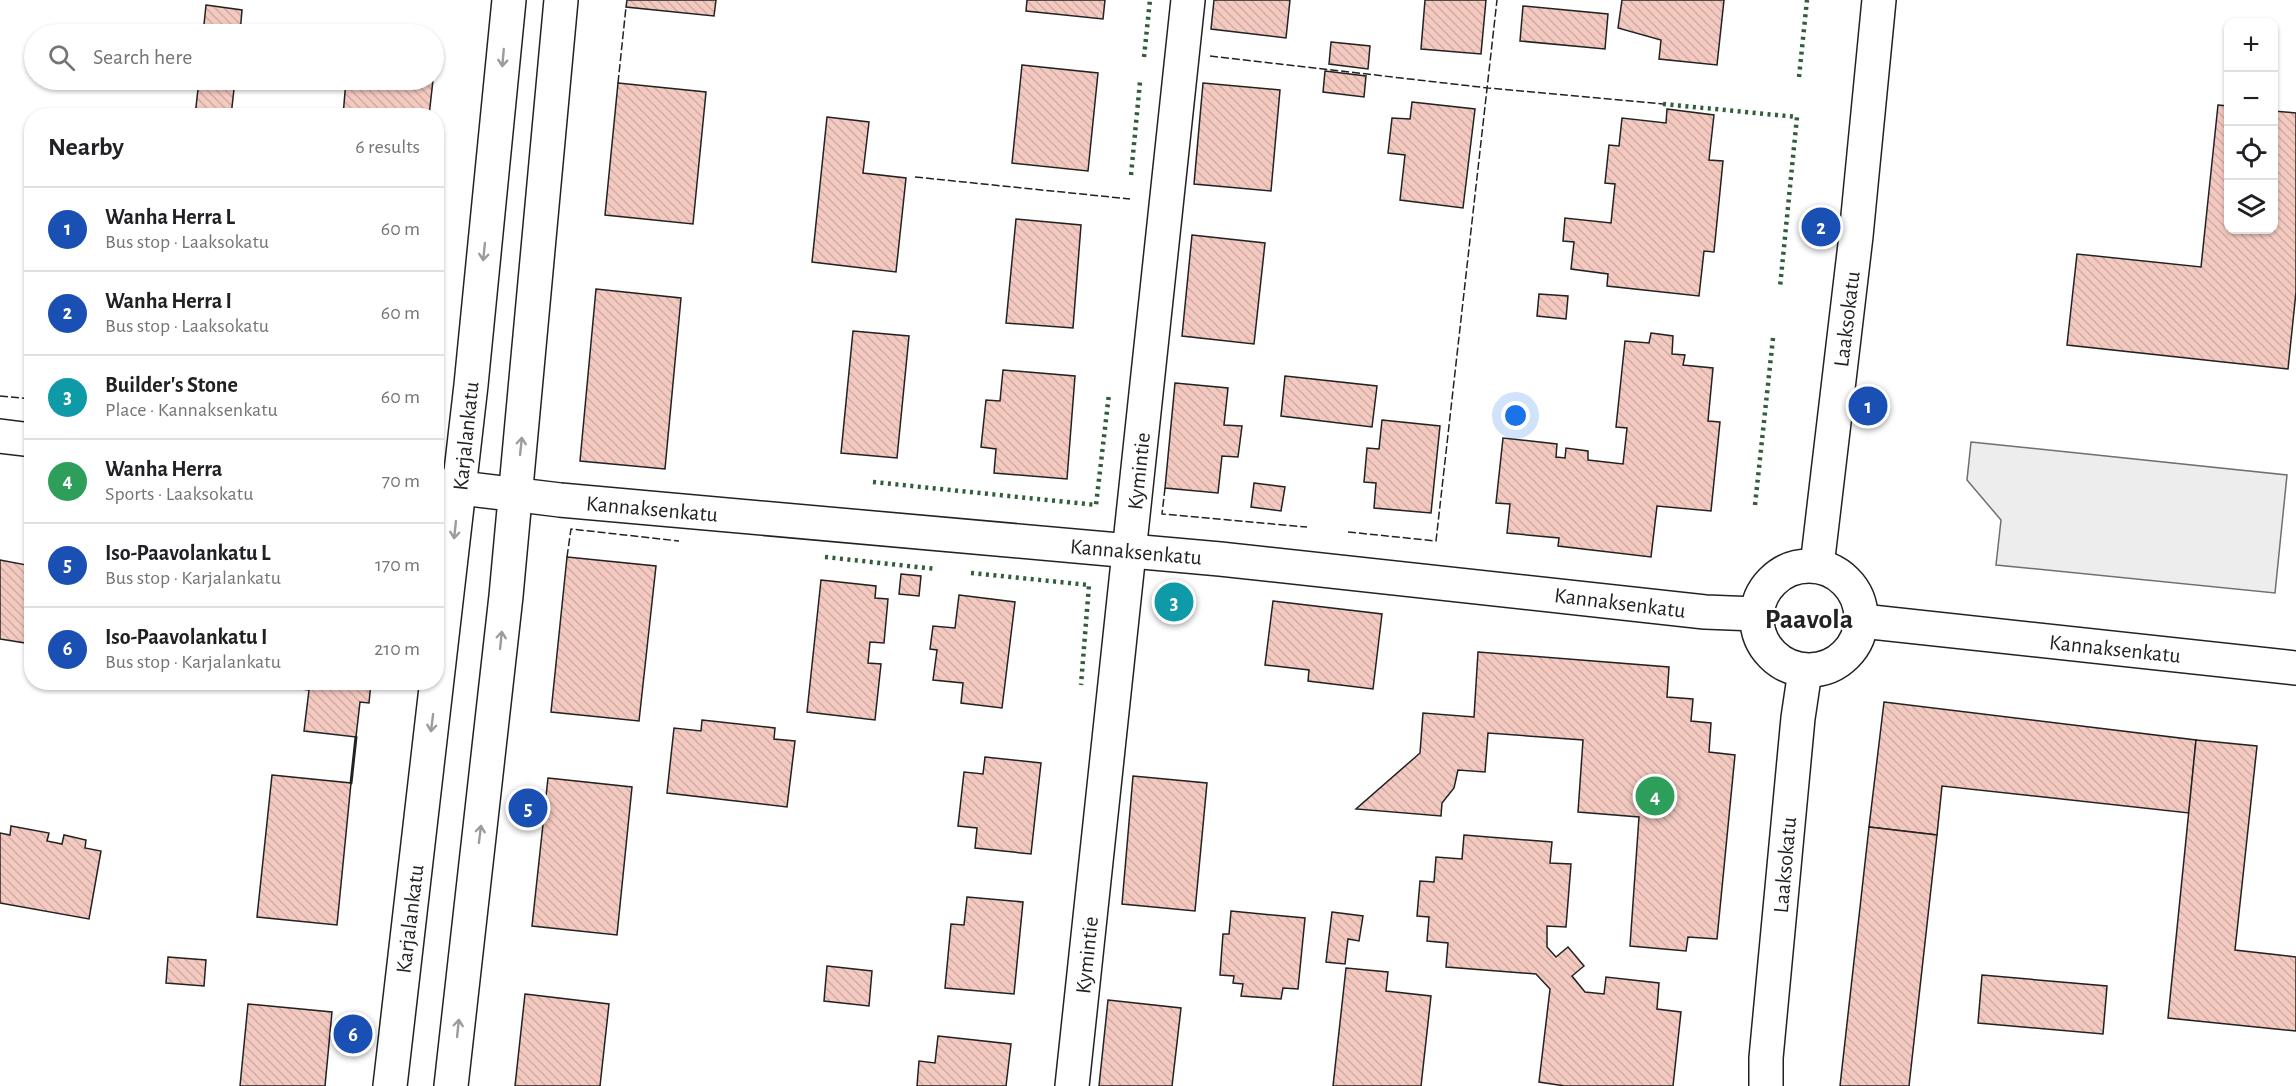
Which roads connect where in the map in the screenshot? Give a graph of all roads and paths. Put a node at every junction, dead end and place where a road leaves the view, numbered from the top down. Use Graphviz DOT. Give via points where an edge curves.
graph roads {
  1 [pos="509,0"];
  2 [pos="561,0"];
  3 [pos="1188,0"];
  4 [pos="1879,0"];
  5 [pos="0,436"];
  6 [pos="24,439"];
  7 [pos="448,486"];
  8 [pos="517,493"];
  9 [pos="444,527"];
  10 [pos="1129,550"];
  11 [pos="1817,566"];
  12 [pos="1756,614"];
  13 [pos="1862,621"];
  14 [pos="2296,668"];
  15 [pos="1805,671"];
  16 [pos="428,690"];
  17 [pos="1763,1077"];
  18 [pos="390,1086"];
  19 [pos="451,1086"];
  20 [pos="1072,1086"];
  1 -- 7 [label="street, Karjalankatu, one-way"];
  8 -- 2 [label="street, one-way"];
  3 -- 10 [label="street, Kymintie"];
  4 -- 11 [label="street, Laaksokatu"];
  5 -- 6 [label="street"];
  7 -- 8 [label="street, Kannaksenkatu"];
  7 -- 9 [label="street, Karjalankatu, one-way"];
  8 -- 10 [label="street, Kannaksenkatu"];
  19 -- 8 [label="street, one-way"];
  10 -- 12 [label="street, Kannaksenkatu" via="1705,612"];
  10 -- 20 [label="street, Kymintie"];
  11 -- 12 [label="street" via="1788,569 1766,587"];
  11 -- 13 [label="street" via="1841,576 1857,596"];
  12 -- 15 [label="street" via="1761,641 1779,662"];
  13 -- 14 [label="street, Kannaksenkatu"];
  13 -- 15 [label="street" via="1854,648 1833,666"];
  15 -- 17 [label="street, Laaksokatu"];
  16 -- 18 [label="street, Karjalankatu, one-way"];
}
